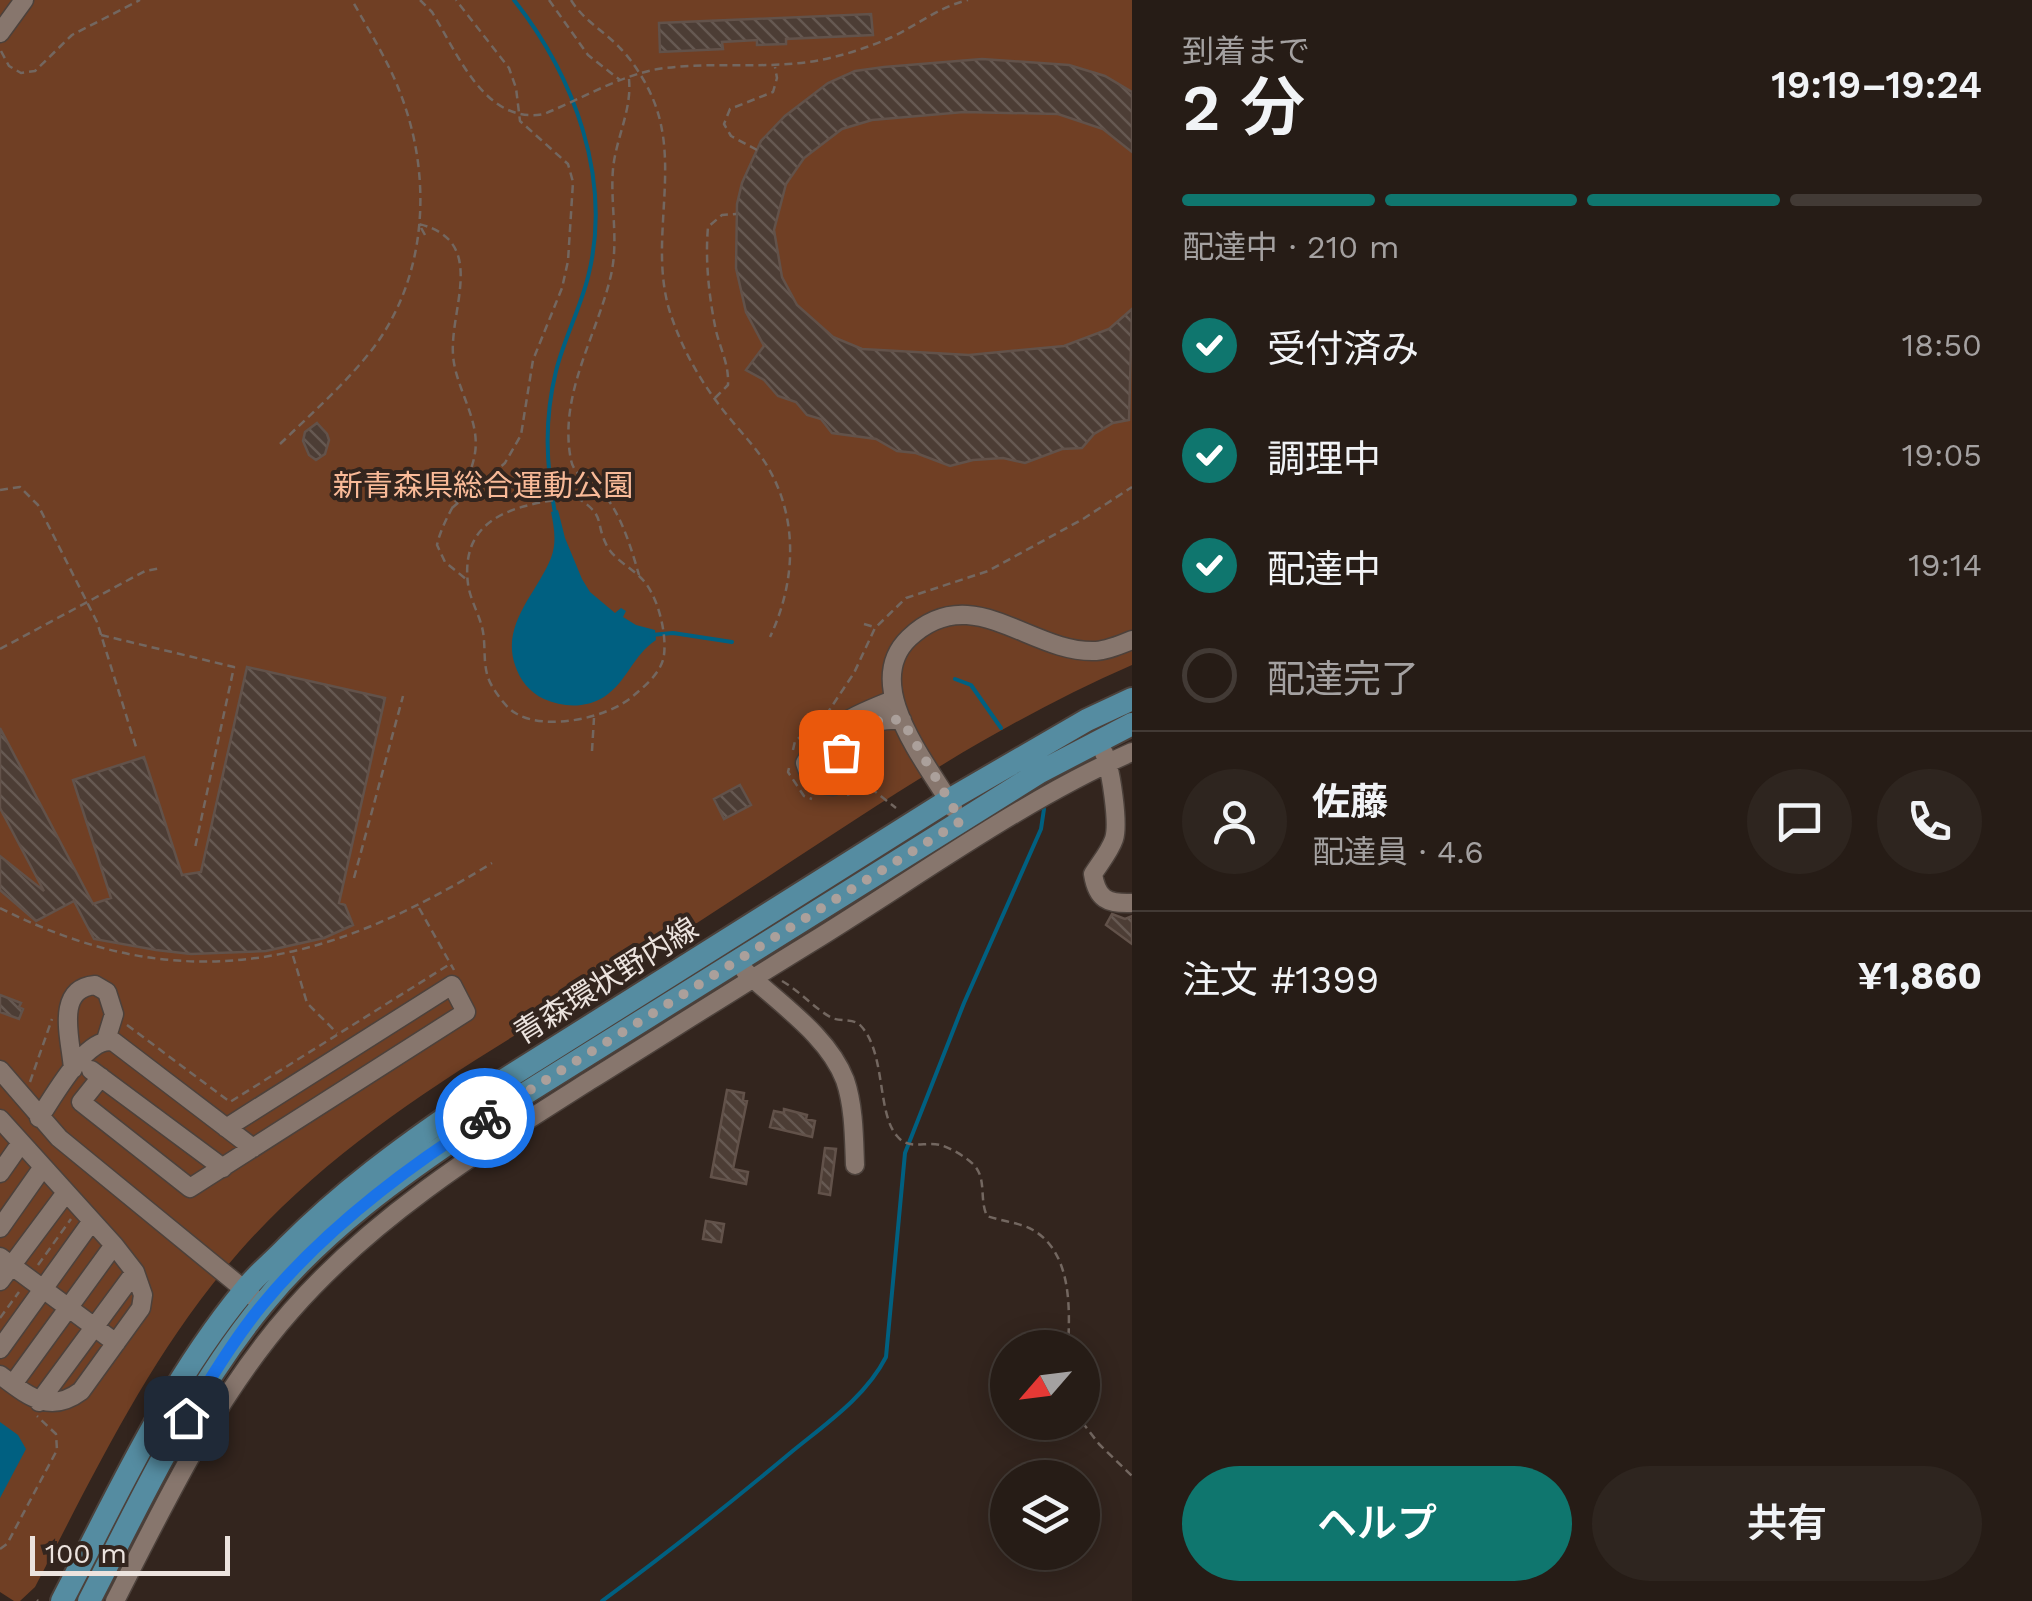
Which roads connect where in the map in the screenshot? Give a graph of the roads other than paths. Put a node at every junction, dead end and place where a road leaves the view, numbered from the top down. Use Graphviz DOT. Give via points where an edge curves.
graph roads {
  1 [pos="24,0"];
  2 [pos="0,34"];
  3 [pos="1132,640"];
  4 [pos="1132,699"];
  5 [pos="893,700"];
  6 [pos="902,720"];
  7 [pos="1132,724"];
  8 [pos="1098,739"];
  9 [pos="817,746"];
  10 [pos="1132,752"];
  11 [pos="1108,763"];
  12 [pos="847,767"];
  13 [pos="955,811"];
  14 [pos="1132,903"];
  15 [pos="745,963"];
  16 [pos="106,1040"];
  17 [pos="76,1065"];
  18 [pos="0,1070"];
  19 [pos="100,1077"];
  20 [pos="39,1118"];
  21 [pos="1,1122"];
  22 [pos="226,1128"];
  23 [pos="21,1142"];
  24 [pos="253,1148"];
  25 [pos="855,1166"];
  26 [pos="43,1167"];
  27 [pos="223,1168"];
  28 [pos="0,1173"];
  29 [pos="79,1208"];
  30 [pos="0,1228"];
  31 [pos="114,1245"];
  32 [pos="4,1268"];
  33 [pos="134,1272"];
  34 [pos="36,1284"];
  35 [pos="254,1297"];
  36 [pos="69,1308"];
  37 [pos="94,1327"];
  38 [pos="116,1343"];
  39 [pos="0,1349"];
  40 [pos="6,1379"];
  41 [pos="32,1405"];
  42 [pos="62,1601"];
  43 [pos="89,1601"];
  44 [pos="115,1601"];
  1 -- 2 [label="street"];
  3 -- 5 [label="street" via="1095,651 1072,649 983,616 949,616 904,642 892,672"];
  4 -- 13 [label="main road, 青森環状野内線" via="1088,720"];
  5 -- 6 [label="street"];
  5 -- 9 [label="street" via="840,723"];
  6 -- 12 [label="street" via="863,727"];
  6 -- 13 [label="street"];
  7 -- 8 [label="main road, 青森環状野内線"];
  8 -- 11 [label="street"];
  8 -- 13 [label="main road, 青森環状野内線"];
  9 -- 12 [label="street" via="830,744"];
  9 -- 12 [label="street" via="806,763 820,785 833,786"];
  10 -- 11 [label="street"];
  11 -- 14 [label="street" via="1114,841 1093,874 1101,898"];
  11 -- 15 [label="street"];
  13 -- 15 [label="main road, 青森環状野内線"];
  15 -- 25 [label="street" via="835,1062 845,1082"];
  15 -- 35 [label="main road, 青森環状野内線" via="638,1010 401,1148 332,1202"];
  15 -- 44 [label="street" via="458,1164 332,1267 288,1314 211,1422"];
  16 -- 17 [label="street"];
  16 -- 17 [label="street" via="114,1014 107,992 95,986 78,990 68,1006"];
  16 -- 22 [label="street"];
  17 -- 19 [label="street"];
  17 -- 20 [label="street"];
  18 -- 20 [label="street"];
  19 -- 27 [label="street"];
  19 -- 27 [label="street" via="81,1102 190,1188"];
  20 -- 35 [label="street"];
  21 -- 23 [label="street"];
  22 -- 24 [label="street"];
  22 -- 24 [label="street" via="452,985 466,1012"];
  23 -- 26 [label="street"];
  23 -- 28 [label="street"];
  24 -- 27 [label="street"];
  26 -- 29 [label="street"];
  26 -- 30 [label="street"];
  29 -- 31 [label="street"];
  29 -- 32 [label="street"];
  29 -- 34 [label="street"];
  31 -- 33 [label="street"];
  31 -- 36 [label="street"];
  32 -- 34 [label="street"];
  33 -- 37 [label="street"];
  33 -- 38 [label="street" via="141,1308"];
  34 -- 36 [label="street"];
  34 -- 39 [label="street"];
  35 -- 42 [label="main road, 青森環状野内線" via="168,1401"];
  35 -- 43 [label="main road, 青森環状野内線"];
  36 -- 37 [label="street"];
  36 -- 40 [label="street"];
  37 -- 38 [label="street"];
  37 -- 41 [label="street"];
  38 -- 41 [label="street" via="82,1391"];
  40 -- 41 [label="street"];
}
